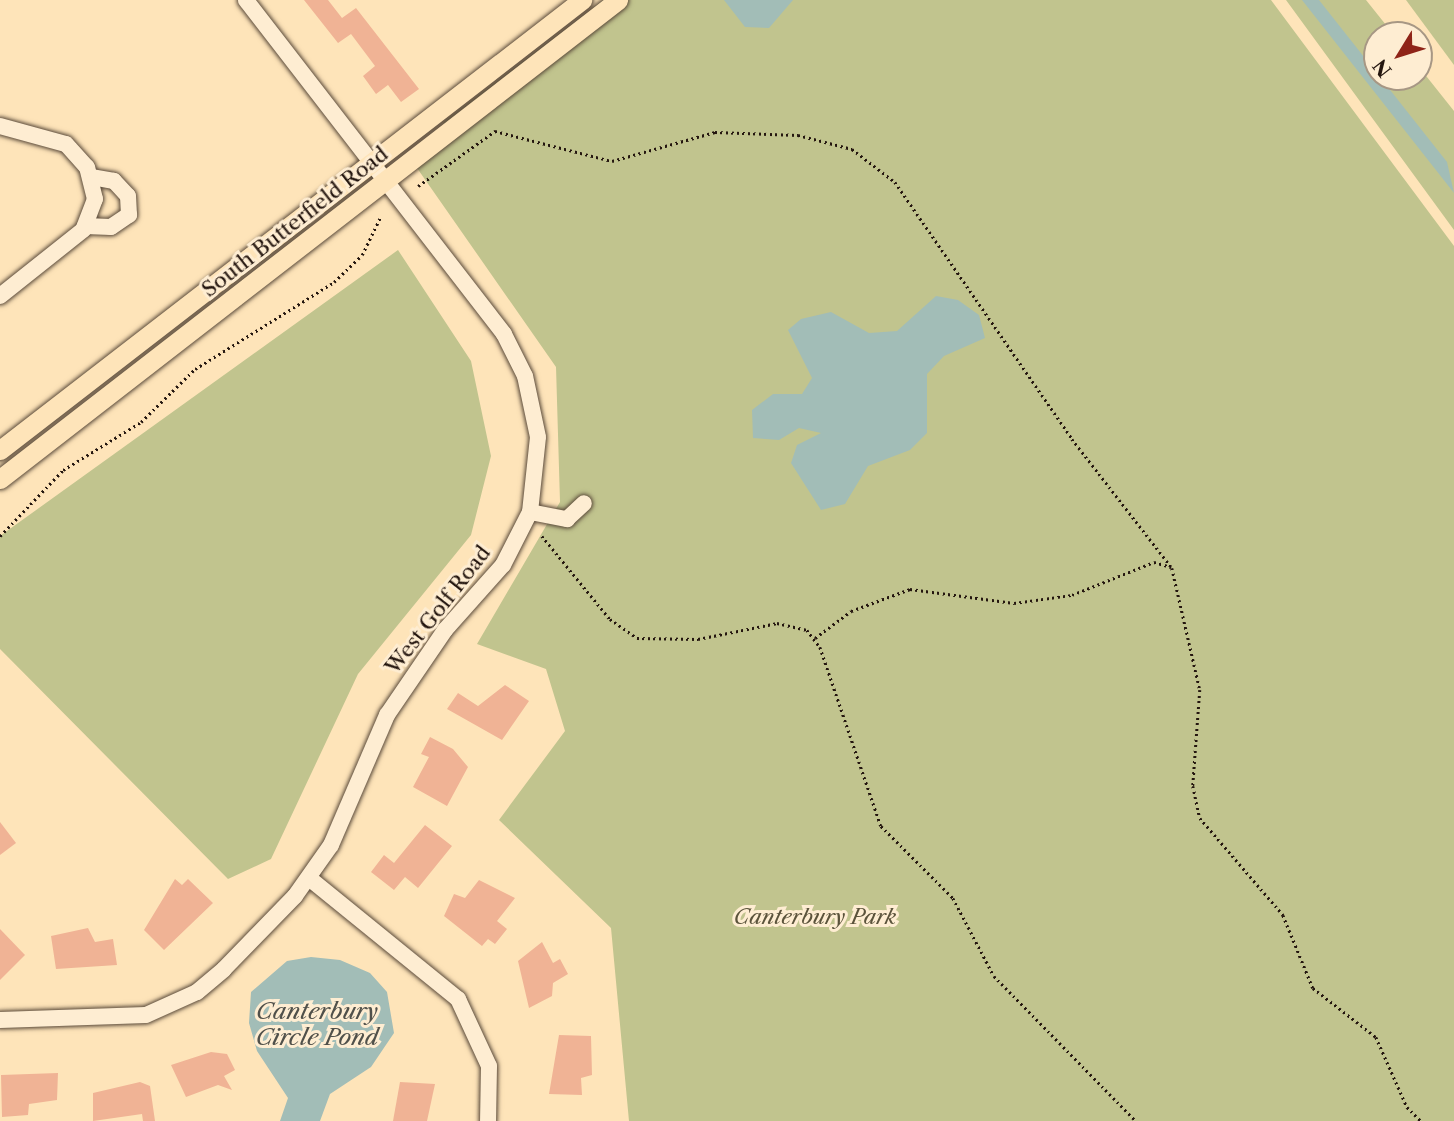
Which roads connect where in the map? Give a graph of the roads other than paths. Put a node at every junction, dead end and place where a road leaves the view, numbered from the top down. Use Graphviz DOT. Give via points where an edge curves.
graph roads {
  1 [pos="246,0"];
  2 [pos="582,0"];
  3 [pos="618,0"];
  4 [pos="0,126"];
  5 [pos="379,170"];
  6 [pos="92,177"];
  7 [pos="85,226"];
  8 [pos="0,296"];
  9 [pos="0,450"];
  10 [pos="0,480"];
  11 [pos="584,503"];
  12 [pos="530,512"];
  13 [pos="309,878"];
  14 [pos="0,1020"];
  15 [pos="488,1121"];
  1 -- 5 [label="street, West Golf Road"];
  2 -- 5 [label="main road, South Butterfield Road"];
  3 -- 5 [label="main road, South Butterfield Road"];
  4 -- 6 [label="street" via="66,144"];
  5 -- 9 [label="main road, South Butterfield Road"];
  5 -- 10 [label="main road, South Butterfield Road"];
  5 -- 12 [label="street, West Golf Road" via="504,334 525,376 538,437"];
  6 -- 7 [label="street" via="95,199"];
  6 -- 7 [label="street" via="114,181 128,196 129,215 111,227"];
  7 -- 8 [label="street"];
  11 -- 12 [label="street" via="567,519"];
  12 -- 13 [label="street, West Golf Road" via="503,565 445,630 387,715 346,816"];
  13 -- 14 [label="street, West Golf Road" via="224,969 171,1006 119,1020"];
  13 -- 15 [label="street" via="458,999 489,1066"];
}
